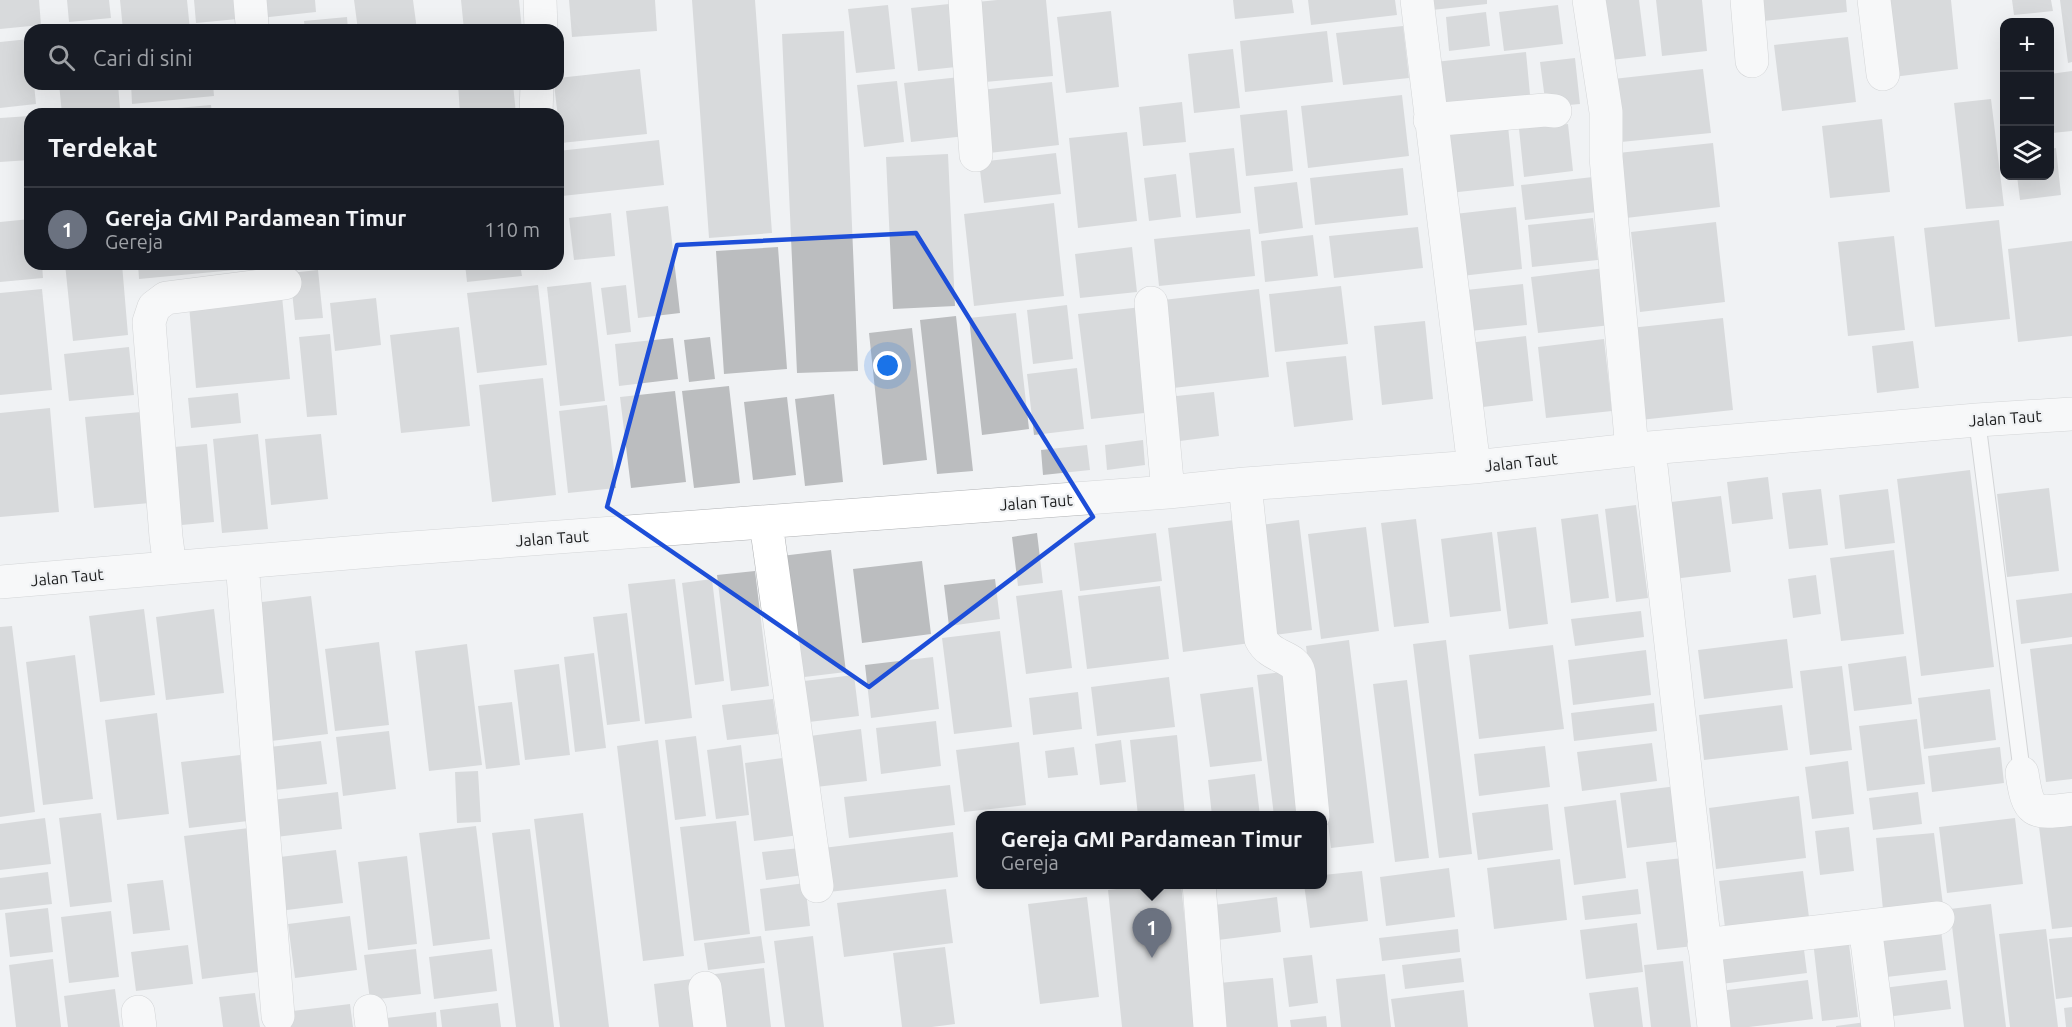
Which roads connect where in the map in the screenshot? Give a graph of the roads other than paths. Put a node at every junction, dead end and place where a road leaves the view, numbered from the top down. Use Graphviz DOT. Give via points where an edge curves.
graph roads {
  1 [pos="540,0"];
  2 [pos="965,0"];
  3 [pos="1416,0"];
  4 [pos="1589,0"];
  5 [pos="1747,0"];
  6 [pos="1874,0"];
  7 [pos="541,24"];
  8 [pos="1752,61"];
  9 [pos="1883,74"];
  10 [pos="537,90"];
  11 [pos="536,108"];
  12 [pos="1555,111"];
  13 [pos="1430,120"];
  14 [pos="976,155"];
  15 [pos="285,282"];
  16 [pos="1151,303"];
  17 [pos="2072,414"];
  18 [pos="1977,420"];
  19 [pos="1640,449"];
  20 [pos="1474,467"];
  21 [pos="1245,484"];
  22 [pos="1168,492"];
  23 [pos="766,523"];
  24 [pos="242,562"];
  25 [pos="170,568"];
  26 [pos="0,582"];
  27 [pos="2022,773"];
  28 [pos="2072,809"];
  29 [pos="1313,811"];
  30 [pos="818,886"];
  31 [pos="1199,889"];
  32 [pos="1938,918"];
  33 [pos="1865,926"];
  34 [pos="1704,945"];
  35 [pos="705,988"];
  36 [pos="278,1016"];
  37 [pos="710,1027"];
  38 [pos="1210,1027"];
  39 [pos="1714,1027"];
  40 [pos="1878,1027"];
  1 -- 7 [label="street"];
  2 -- 14 [label="street"];
  3 -- 13 [label="street"];
  4 -- 19 [label="street" via="1606,112 1606,157"];
  5 -- 8 [label="street"];
  6 -- 9 [label="street"];
  10 -- 11 [label="street"];
  12 -- 13 [label="street"];
  13 -- 20 [label="street"];
  15 -- 25 [label="street" via="166,298 154,306 149,322"];
  16 -- 22 [label="street"];
  17 -- 18 [label="street, Jalan Taut"];
  18 -- 19 [label="street, Jalan Taut"];
  18 -- 27 [label="lane"];
  19 -- 20 [label="street, Jalan Taut"];
  19 -- 34 [label="street"];
  20 -- 21 [label="street, Jalan Taut"];
  21 -- 22 [label="street, Jalan Taut"];
  21 -- 29 [label="street" via="1262,639 1267,650 1294,663 1299,673"];
  22 -- 23 [label="street, Jalan Taut"];
  23 -- 24 [label="street, Jalan Taut"];
  23 -- 30 [label="street"];
  24 -- 25 [label="street, Jalan Taut"];
  24 -- 36 [label="street"];
  25 -- 26 [label="street, Jalan Taut"];
  27 -- 28 [label="street" via="2026,800 2033,808 2044,813"];
  31 -- 38 [label="street"];
  32 -- 33 [label="street"];
  33 -- 34 [label="street"];
  33 -- 40 [label="street"];
  34 -- 39 [label="street"];
  35 -- 37 [label="street"];
}
